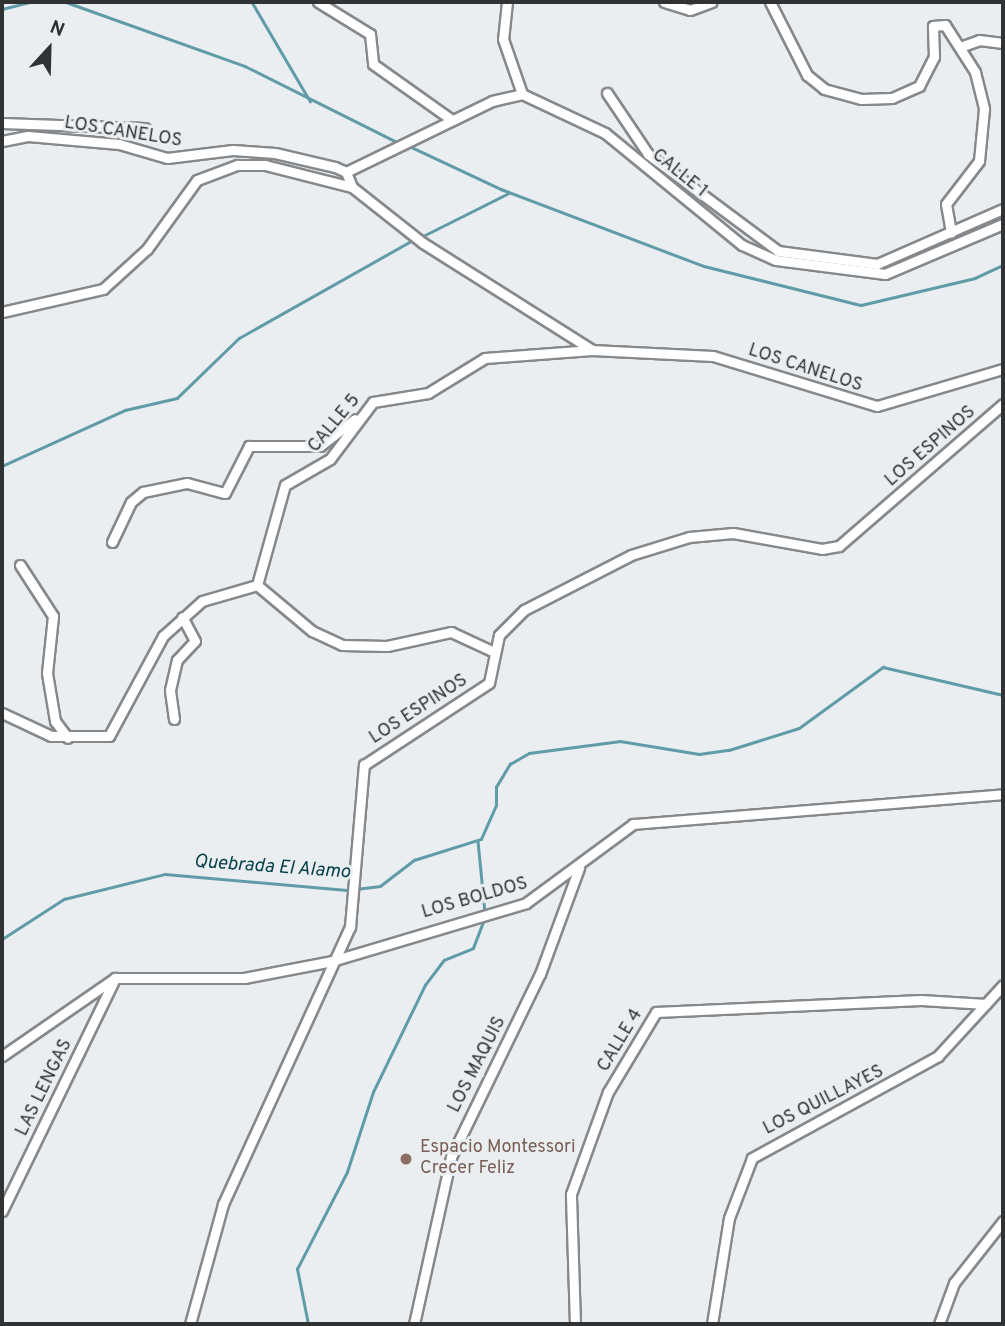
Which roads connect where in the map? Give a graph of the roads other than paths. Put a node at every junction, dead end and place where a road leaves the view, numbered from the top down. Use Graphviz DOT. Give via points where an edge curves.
graph roads {
  1 [pos="318,2"];
  2 [pos="508,2"];
  3 [pos="664,2"];
  4 [pos="712,2"];
  5 [pos="770,2"];
  6 [pos="1003,43"];
  7 [pos="960,47"];
  8 [pos="607,93"];
  9 [pos="522,94"];
  10 [pos="452,120"];
  11 [pos="2,123"];
  12 [pos="145,128"];
  13 [pos="2,141"];
  14 [pos="346,173"];
  15 [pos="352,187"];
  16 [pos="1003,209"];
  17 [pos="1003,224"];
  18 [pos="951,233"];
  19 [pos="2,312"];
  20 [pos="592,350"];
  21 [pos="1003,369"];
  22 [pos="1003,404"];
  23 [pos="356,418"];
  24 [pos="112,542"];
  25 [pos="20,565"];
  26 [pos="257,585"];
  27 [pos="182,617"];
  28 [pos="494,652"];
  29 [pos="2,712"];
  30 [pos="174,719"];
  31 [pos="68,738"];
  32 [pos="1003,794"];
  33 [pos="580,867"];
  34 [pos="332,961"];
  35 [pos="115,978"];
  36 [pos="1003,985"];
  37 [pos="986,1004"];
  38 [pos="2,1056"];
  39 [pos="2,1211"];
  40 [pos="1003,1221"];
  41 [pos="190,1324"];
  42 [pos="414,1324"];
  43 [pos="575,1324"];
  44 [pos="712,1324"];
  45 [pos="939,1324"];
  1 -- 10 [label="street" via="370,34 373,65"];
  2 -- 9 [label="street" via="503,39"];
  3 -- 4 [label="street" via="690,10"];
  5 -- 7 [label="street" via="804,71 838,94 883,99 915,89 932,64 937,22"];
  6 -- 7 [label="street" via="979,40"];
  7 -- 18 [label="street" via="982,90 983,142 975,168 946,204"];
  8 -- 18 [label="street" via="648,154 730,210 771,249 868,265"];
  9 -- 10 [label="street"];
  9 -- 17 [label="street, CALLE 1" via="606,133 743,245 776,260 885,274"];
  10 -- 14 [label="street"];
  11 -- 12 [label="street"];
  13 -- 14 [label="street, LOS CANELOS" via="28,135 119,144 167,158 233,149 275,153"];
  14 -- 15 [label="street"];
  15 -- 19 [label="street" via="265,165 217,170 197,180 147,249 103,289"];
  15 -- 20 [label="street" via="423,243"];
  16 -- 18 [label="street"];
  20 -- 21 [label="street, LOS CANELOS" via="713,356 877,407"];
  20 -- 23 [label="street, CALLE 5" via="485,359 444,386 373,402"];
  22 -- 28 [label="street, LOS ESPINOS" via="839,546 822,549 733,533 667,543 517,614"];
  23 -- 24 [label="street" via="320,446 249,446 225,492 187,483 143,492"];
  23 -- 26 [label="street, CALLE 5" via="330,459 277,495"];
  25 -- 31 [label="street" via="53,616 47,673 55,721"];
  26 -- 27 [label="street" via="214,595"];
  26 -- 28 [label="street" via="312,631 342,645 387,646 451,632"];
  27 -- 30 [label="street" via="195,641 177,660 170,690"];
  27 -- 31 [label="street" via="153,649 112,733"];
  28 -- 34 [label="street, LOS ESPINOS" via="496,671 489,683 364,765 358,779 355,910"];
  29 -- 31 [label="street"];
  32 -- 33 [label="street, LOS BOLDOS" via="641,822"];
  33 -- 34 [label="street, LOS BOLDOS" via="526,903"];
  33 -- 42 [label="street, LOS MAQUIS" via="540,974 451,1157"];
  34 -- 35 [label="street, LOS BOLDOS" via="244,978"];
  34 -- 41 [label="street, LOS ESPINOS" via="223,1204"];
  35 -- 38 [label="street"];
  35 -- 39 [label="street, LAS LENGAS"];
  36 -- 37 [label="street, LOS QUILLAYES"];
  37 -- 43 [label="street, CALLE 4" via="921,1000 656,1012 608,1092 571,1195"];
  37 -- 44 [label="street, LOS QUILLAYES" via="938,1056 752,1158 729,1218"];
  40 -- 45 [label="street" via="954,1283"];
}
